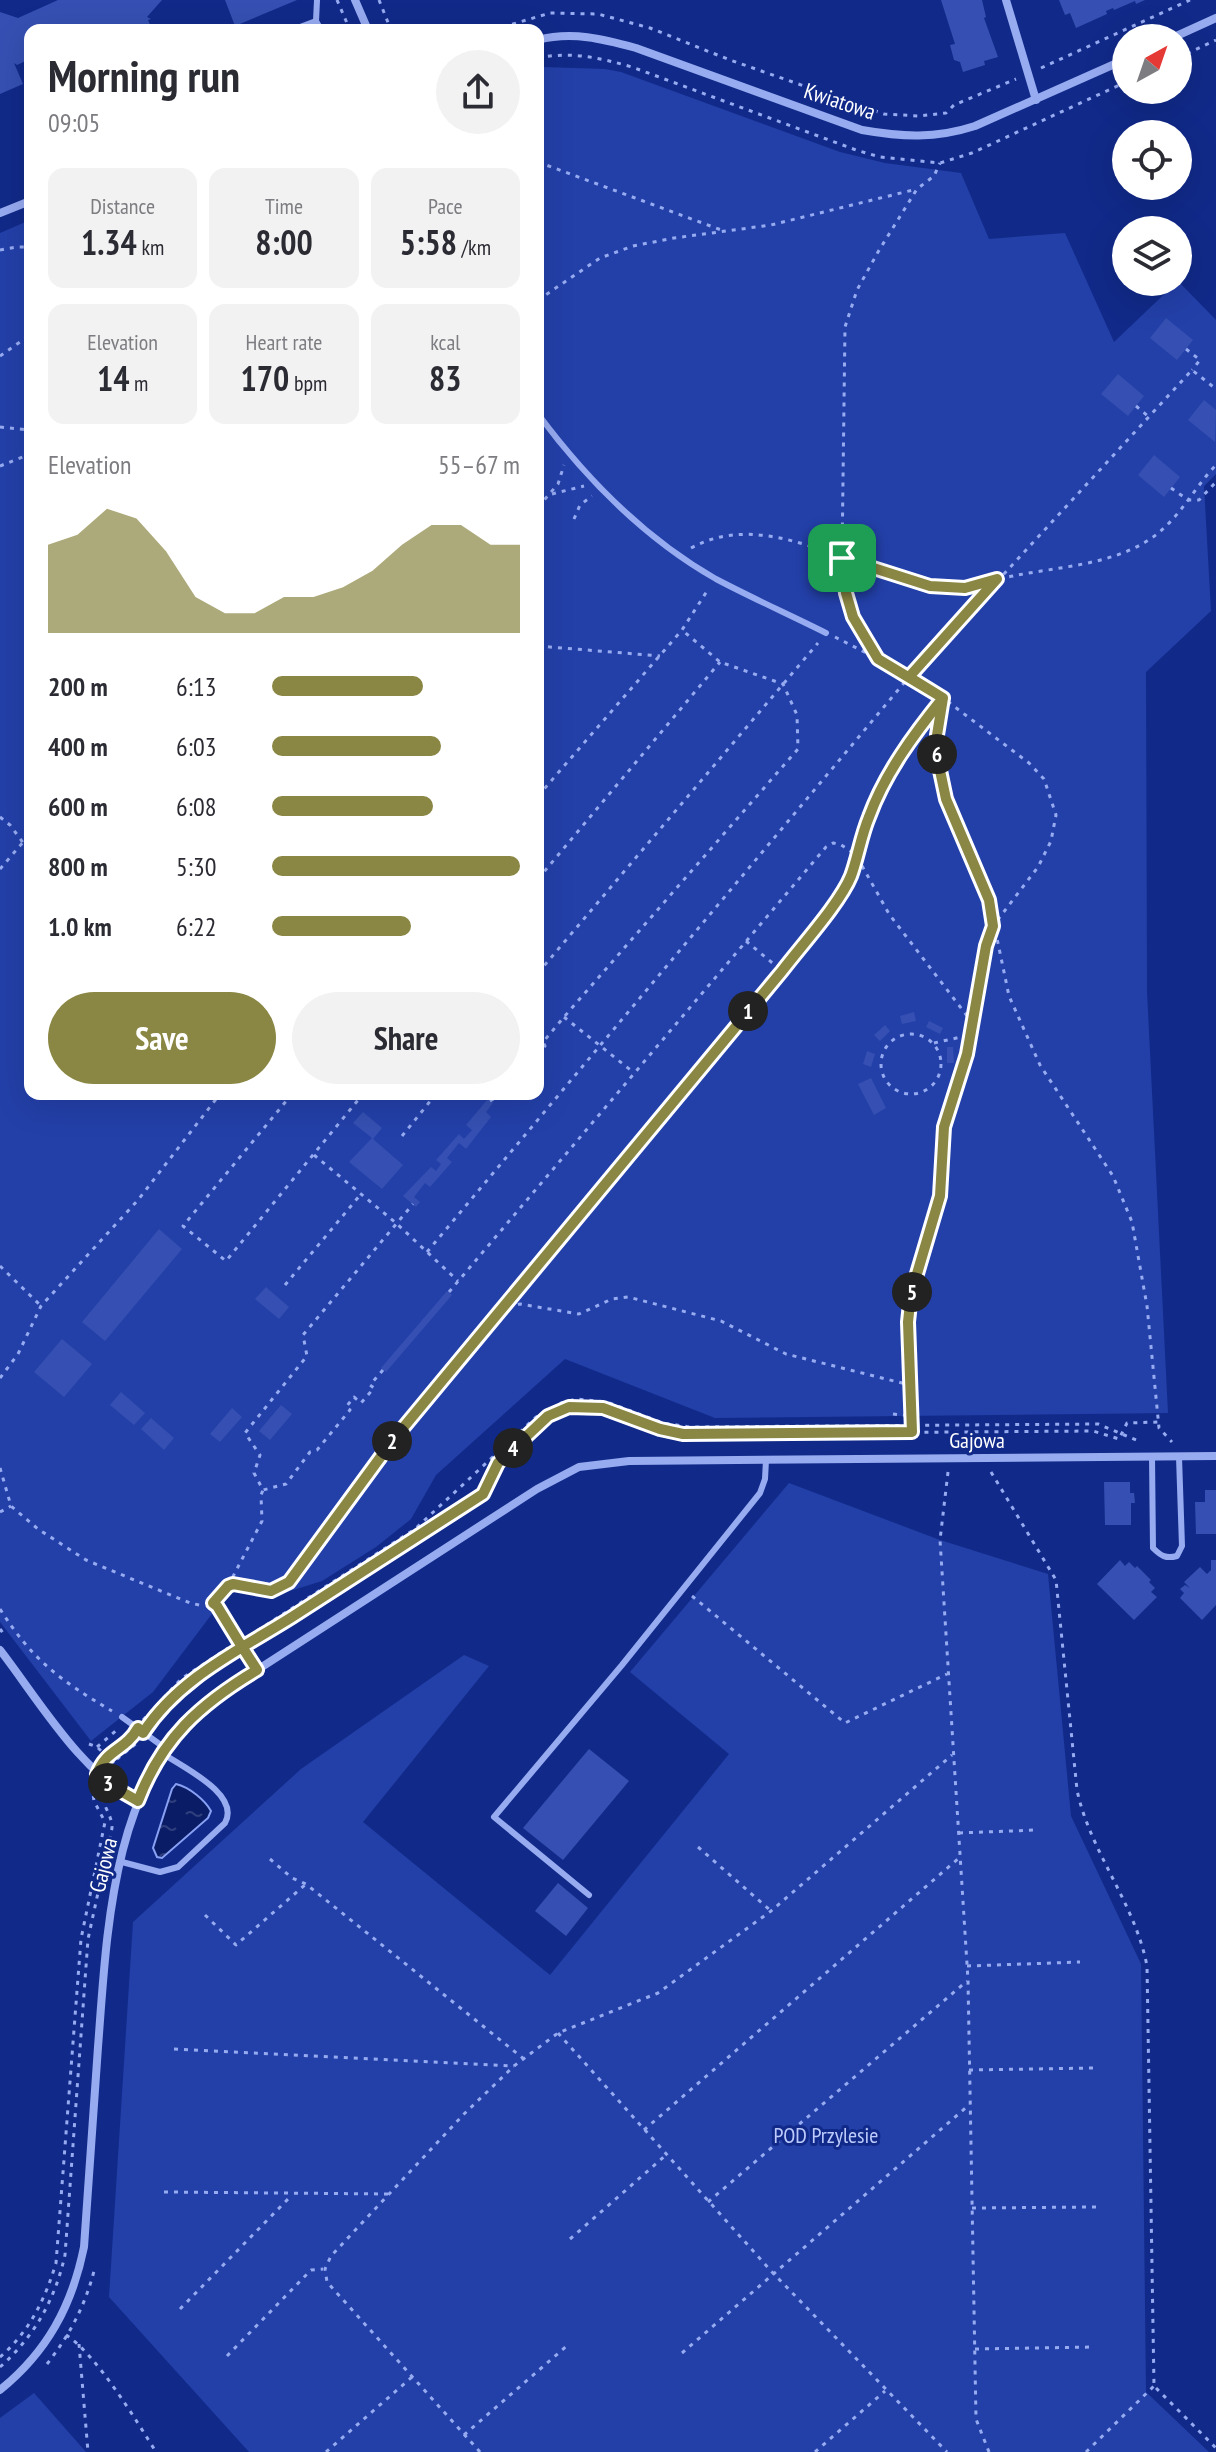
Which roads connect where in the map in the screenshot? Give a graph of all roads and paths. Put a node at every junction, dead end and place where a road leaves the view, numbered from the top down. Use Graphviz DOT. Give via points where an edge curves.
graph roads {
  1 [pos="317,0"];
  2 [pos="337,0"];
  3 [pos="355,0"];
  4 [pos="379,0"];
  5 [pos="1006,0"];
  6 [pos="1190,0"];
  7 [pos="1216,18"];
  8 [pos="316,21"];
  9 [pos="308,24"];
  10 [pos="318,24"];
  11 [pos="347,24"];
  12 [pos="365,24"];
  13 [pos="389,24"];
  14 [pos="513,24"];
  15 [pos="1192,29"];
  16 [pos="544,39"];
  17 [pos="1216,40"];
  18 [pos="1192,51"];
  19 [pos="1112,65"];
  20 [pos="1027,74"];
  21 [pos="1036,100"];
  22 [pos="940,163"];
  23 [pos="544,164"];
  24 [pos="917,189"];
  25 [pos="24,203"];
  26 [pos="0,213"];
  27 [pos="728,232"];
  28 [pos="24,247"];
  29 [pos="0,250"];
  30 [pos="544,296"];
  31 [pos="24,339"];
  32 [pos="1186,349"];
  33 [pos="0,356"];
  34 [pos="1192,370"];
  35 [pos="1216,389"];
  36 [pos="1136,406"];
  37 [pos="1149,417"];
  38 [pos="544,422"];
  39 [pos="0,427"];
  40 [pos="24,429"];
  41 [pos="565,449"];
  42 [pos="24,456"];
  43 [pos="1216,465"];
  44 [pos="0,466"];
  45 [pos="1216,482"];
  46 [pos="595,485"];
  47 [pos="1171,488"];
  48 [pos="603,493"];
  49 [pos="551,494"];
  50 [pos="1188,500"];
  51 [pos="544,501"];
  52 [pos="574,519"];
  53 [pos="680,554"];
  54 [pos="842,558"];
  55 [pos="715,578"];
  56 [pos="997,579"];
  57 [pos="682,630"];
  58 [pos="826,633"];
  59 [pos="544,646"];
  60 [pos="660,656"];
  61 [pos="878,659"];
  62 [pos="720,662"];
  63 [pos="909,677"];
  64 [pos="783,684"];
  65 [pos="943,698"];
  66 [pos="544,789"];
  67 [pos="0,817"];
  68 [pos="23,843"];
  69 [pos="856,855"];
  70 [pos="0,869"];
  71 [pos="544,872"];
  72 [pos="993,926"];
  73 [pos="746,941"];
  74 [pos="544,966"];
  75 [pos="782,971"];
  76 [pos="564,1017"];
  77 [pos="972,1023"];
  78 [pos="970,1035"];
  79 [pos="544,1041"];
  80 [pos="933,1043"];
  81 [pos="600,1045"];
  82 [pos="633,1073"];
  83 [pos="215,1100"];
  84 [pos="287,1100"];
  85 [pos="358,1100"];
  86 [pos="431,1100"];
  87 [pos="402,1136"];
  88 [pos="314,1155"];
  89 [pos="361,1194"];
  90 [pos="413,1204"];
  91 [pos="396,1223"];
  92 [pos="427,1252"];
  93 [pos="0,1266"];
  94 [pos="458,1281"];
  95 [pos="285,1285"];
  96 [pos="449,1292"];
  97 [pos="41,1306"];
  98 [pos="498,1311"];
  99 [pos="383,1370"];
  100 [pos="0,1378"];
  101 [pos="910,1385"];
  102 [pos="893,1414"];
  103 [pos="912,1416"];
  104 [pos="1159,1422"];
  105 [pos="912,1426"];
  106 [pos="912,1432"];
  107 [pos="1122,1433"];
  108 [pos="1173,1444"];
  109 [pos="1216,1456"];
  110 [pos="1152,1457"];
  111 [pos="1174,1457"];
  112 [pos="949,1458"];
  113 [pos="982,1458"];
  114 [pos="766,1460"];
  115 [pos="0,1468"];
  116 [pos="263,1490"];
  117 [pos="11,1506"];
  118 [pos="0,1512"];
  119 [pos="228,1586"];
  120 [pos="684,1589"];
  121 [pos="215,1605"];
  122 [pos="0,1609"];
  123 [pos="0,1629"];
  124 [pos="9,1641"];
  125 [pos="241,1645"];
  126 [pos="0,1650"];
  127 [pos="257,1670"];
  128 [pos="947,1674"];
  129 [pos="125,1720"];
  130 [pos="140,1730"];
  131 [pos="89,1745"];
  132 [pos="136,1746"];
  133 [pos="97,1747"];
  134 [pos="163,1751"];
  135 [pos="952,1755"];
  136 [pos="106,1756"];
  137 [pos="114,1763"];
  138 [pos="97,1774"];
  139 [pos="138,1801"];
  140 [pos="112,1828"];
  141 [pos="1036,1830"];
  142 [pos="959,1833"];
  143 [pos="698,1847"];
  144 [pos="961,1857"];
  145 [pos="270,1859"];
  146 [pos="122,1862"];
  147 [pos="306,1884"];
  148 [pos="589,1895"];
  149 [pos="771,1911"];
  150 [pos="205,1915"];
  151 [pos="1080,1962"];
  152 [pos="967,1966"];
  153 [pos="968,1980"];
  154 [pos="558,2033"];
  155 [pos="174,2049"];
  156 [pos="524,2059"];
  157 [pos="514,2066"];
  158 [pos="1095,2068"];
  159 [pos="969,2070"];
  160 [pos="969,2105"];
  161 [pos="644,2130"];
  162 [pos="666,2155"];
  163 [pos="164,2192"];
  164 [pos="294,2193"];
  165 [pos="390,2194"];
  166 [pos="708,2202"];
  167 [pos="1097,2207"];
  168 [pos="972,2208"];
  169 [pos="570,2239"];
  170 [pos="325,2269"];
  171 [pos="772,2272"];
  172 [pos="180,2309"];
  173 [pos="56,2329"];
  174 [pos="78,2343"];
  175 [pos="569,2344"];
  176 [pos="1095,2347"];
  177 [pos="975,2349"];
  178 [pos="682,2353"];
  179 [pos="227,2356"];
  180 [pos="0,2357"];
  181 [pos="0,2367"];
  182 [pos="412,2377"];
  183 [pos="1154,2386"];
  184 [pos="0,2390"];
  185 [pos="885,2391"];
  186 [pos="464,2435"];
  187 [pos="1216,2448"];
  188 [pos="88,2452"];
  189 [pos="156,2452"];
  190 [pos="326,2452"];
  191 [pos="480,2452"];
  192 [pos="815,2452"];
  193 [pos="947,2452"];
  194 [pos="989,2452"];
  195 [pos="1086,2452"];
  1 -- 8 [label="lane"];
  2 -- 11 [label="path"];
  3 -- 12 [label="street"];
  4 -- 13 [label="path"];
  5 -- 20 [label="street"];
  6 -- 20 [label="path"];
  7 -- 15 [label="street"];
  8 -- 9 [label="lane"];
  8 -- 10 [label="lane"];
  14 -- 20 [label="path" via="550,13 598,14 884,114 946,113"];
  16 -- 21 [label="street, Kwiatowa" via="571,35 636,48 862,130 894,136 951,134"];
  17 -- 18 [label="path"];
  19 -- 21 [label="street, Kwiatowa"];
  20 -- 21 [label="street"];
  22 -- 24 [label="path" via="934,176"];
  23 -- 27 [label="path"];
  24 -- 27 [label="path"];
  24 -- 54 [label="path" via="857,290 845,327"];
  25 -- 26 [label="street"];
  27 -- 30 [label="path" via="633,246 600,258"];
  28 -- 29 [label="path"];
  31 -- 33 [label="path"];
  32 -- 34 [label="path" via="1200,360"];
  34 -- 35 [label="path"];
  34 -- 37 [label="path"];
  36 -- 37 [label="path"];
  37 -- 56 [label="path"];
  38 -- 41 [label="lane"];
  39 -- 40 [label="path"];
  41 -- 46 [label="lane"];
  41 -- 49 [label="path" via="562,475"];
  42 -- 44 [label="path"];
  43 -- 50 [label="path"];
  45 -- 50 [label="path" via="1199,500"];
  46 -- 48 [label="lane"];
  46 -- 49 [label="path"];
  47 -- 50 [label="path"];
  48 -- 52 [label="path" via="584,500"];
  48 -- 53 [label="lane"];
  49 -- 51 [label="path"];
  50 -- 56 [label="path" via="1148,541 1116,556"];
  53 -- 54 [label="path" via="704,541 761,535"];
  53 -- 55 [label="lane"];
  54 -- 56 [label="path" via="930,586 965,588"];
  54 -- 61 [label="path" via="853,617"];
  55 -- 57 [label="path"];
  55 -- 58 [label="lane"];
  56 -- 63 [label="path"];
  57 -- 60 [label="path"];
  57 -- 62 [label="path"];
  58 -- 61 [label="path"];
  58 -- 64 [label="path"];
  59 -- 60 [label="path"];
  60 -- 66 [label="path"];
  61 -- 63 [label="path"];
  62 -- 64 [label="path"];
  62 -- 71 [label="path"];
  63 -- 65 [label="path"];
  63 -- 81 [label="path"];
  64 -- 74 [label="path"];
  64 -- 76 [label="path" via="797,715 798,749"];
  65 -- 69 [label="path" via="879,792"];
  65 -- 72 [label="path" via="937,735 946,799 989,900"];
  65 -- 72 [label="path" via="1029,763 1044,779 1056,815 1038,867"];
  67 -- 68 [label="path"];
  68 -- 70 [label="path"];
  69 -- 73 [label="path" via="840,844 826,847"];
  69 -- 75 [label="path" via="842,892"];
  69 -- 77 [label="path" via="889,914"];
  72 -- 77 [label="path"];
  72 -- 104 [label="path" via="1009,996 1040,1065 1113,1176 1132,1222"];
  73 -- 75 [label="path"];
  73 -- 82 [label="path"];
  75 -- 98 [label="path"];
  76 -- 79 [label="path"];
  76 -- 81 [label="path"];
  77 -- 78 [label="path"];
  78 -- 80 [label="path"];
  78 -- 101 [label="path" via="944,1127 937,1206 911,1294"];
  80 -- 80 [label="path" via="916,1034 890,1041 881,1058 888,1084 907,1094 927,1089 940,1073"];
  81 -- 82 [label="path"];
  81 -- 92 [label="path"];
  82 -- 94 [label="path"];
  83 -- 97 [label="path" via="138,1200"];
  84 -- 88 [label="path" via="183,1226 226,1261"];
  85 -- 88 [label="path"];
  86 -- 87 [label="path"];
  88 -- 89 [label="path"];
  89 -- 91 [label="path"];
  89 -- 95 [label="path"];
  90 -- 91 [label="path"];
  91 -- 92 [label="path"];
  91 -- 116 [label="path" via="303,1335 307,1356 245,1433 260,1455 254,1473"];
  92 -- 94 [label="path"];
  93 -- 97 [label="path"];
  94 -- 96 [label="path"];
  97 -- 100 [label="path"];
  98 -- 101 [label="path" via="520,1304 579,1314 628,1297 721,1321 786,1354"];
  98 -- 119 [label="path" via="393,1440 289,1582 271,1591"];
  99 -- 116 [label="path" via="370,1385 374,1388 361,1403 354,1397 346,1407 350,1410 286,1484"];
  101 -- 103 [label="path"];
  102 -- 103 [label="path"];
  103 -- 105 [label="path"];
  104 -- 107 [label="path" via="1127,1423"];
  104 -- 108 [label="path"];
  105 -- 106 [label="path"];
  105 -- 107 [label="path" via="1098,1424"];
  105 -- 125 [label="path" via="690,1427 607,1402 561,1403 536,1417 415,1529"];
  106 -- 107 [label="path" via="1093,1431 1119,1439"];
  106 -- 125 [label="path" via="683,1434 603,1408 569,1407 548,1416 498,1463 483,1494"];
  107 -- 111 [label="path"];
  109 -- 111 [label="street, Gajowa"];
  110 -- 111 [label="street, Gajowa"];
  110 -- 111 [label="lane" via="1153,1548 1169,1558 1182,1546"];
  110 -- 113 [label="street, Gajowa"];
  112 -- 113 [label="street, Gajowa"];
  112 -- 114 [label="street, Gajowa"];
  112 -- 128 [label="path" via="940,1540"];
  113 -- 183 [label="path" via="1056,1580 1077,1790 1146,1958"];
  114 -- 120 [label="lane" via="760,1493"];
  114 -- 127 [label="street, Gajowa" via="629,1461 579,1467"];
  115 -- 117 [label="path"];
  116 -- 119 [label="path" via="262,1521"];
  117 -- 118 [label="path"];
  117 -- 121 [label="path" via="106,1570 202,1607"];
  119 -- 121 [label="path"];
  120 -- 128 [label="path" via="845,1723"];
  120 -- 148 [label="lane" via="494,1817"];
  121 -- 125 [label="lane"];
  122 -- 129 [label="path" via="48,1669"];
  123 -- 124 [label="path"];
  125 -- 127 [label="lane"];
  125 -- 130 [label="path" via="179,1690"];
  126 -- 138 [label="street"];
  127 -- 134 [label="street, Gajowa" via="206,1703"];
  128 -- 135 [label="path"];
  129 -- 130 [label="lane"];
  129 -- 133 [label="path"];
  130 -- 132 [label="path"];
  130 -- 134 [label="lane"];
  130 -- 136 [label="path"];
  131 -- 133 [label="path"];
  133 -- 136 [label="path"];
  134 -- 139 [label="street, Gajowa"];
  134 -- 146 [label="lane" via="219,1792 229,1816 178,1867 168,1871"];
  135 -- 142 [label="path"];
  135 -- 149 [label="path"];
  136 -- 137 [label="path"];
  136 -- 138 [label="path"];
  138 -- 139 [label="street"];
  138 -- 180 [label="path" via="92,1795 105,1830 81,1939 56,2263 38,2311"];
  139 -- 146 [label="street, Gajowa"];
  140 -- 181 [label="path" via="88,1939 65,2255 39,2324"];
  141 -- 142 [label="path"];
  142 -- 144 [label="path"];
  143 -- 149 [label="path"];
  144 -- 152 [label="path"];
  144 -- 161 [label="path"];
  145 -- 147 [label="path"];
  146 -- 173 [label="street, Gajowa" via="107,1937 84,2247"];
  147 -- 150 [label="path" via="236,1945"];
  147 -- 156 [label="path"];
  149 -- 154 [label="path" via="658,1993"];
  151 -- 152 [label="path"];
  152 -- 153 [label="path"];
  153 -- 159 [label="path"];
  153 -- 166 [label="path"];
  154 -- 156 [label="path"];
  154 -- 161 [label="path"];
  155 -- 157 [label="path"];
  156 -- 157 [label="path"];
  157 -- 165 [label="path"];
  158 -- 159 [label="path"];
  159 -- 160 [label="path"];
  160 -- 168 [label="path"];
  160 -- 171 [label="path"];
  161 -- 162 [label="path"];
  162 -- 166 [label="path"];
  162 -- 169 [label="path"];
  163 -- 164 [label="path"];
  164 -- 165 [label="path"];
  164 -- 172 [label="path"];
  165 -- 170 [label="path"];
  166 -- 171 [label="path"];
  167 -- 168 [label="path"];
  168 -- 177 [label="path"];
  170 -- 179 [label="path" via="311,2270"];
  170 -- 182 [label="path" via="327,2282"];
  171 -- 178 [label="path"];
  171 -- 185 [label="path"];
  173 -- 174 [label="path"];
  173 -- 184 [label="street, Gajowa"];
  174 -- 188 [label="path"];
  174 -- 189 [label="path"];
  175 -- 186 [label="path"];
  176 -- 177 [label="path"];
  177 -- 194 [label="path" via="976,2419"];
  182 -- 186 [label="path"];
  182 -- 190 [label="path"];
  183 -- 187 [label="path"];
  183 -- 195 [label="path"];
  185 -- 192 [label="path"];
  185 -- 193 [label="path"];
  186 -- 191 [label="path"];
}
